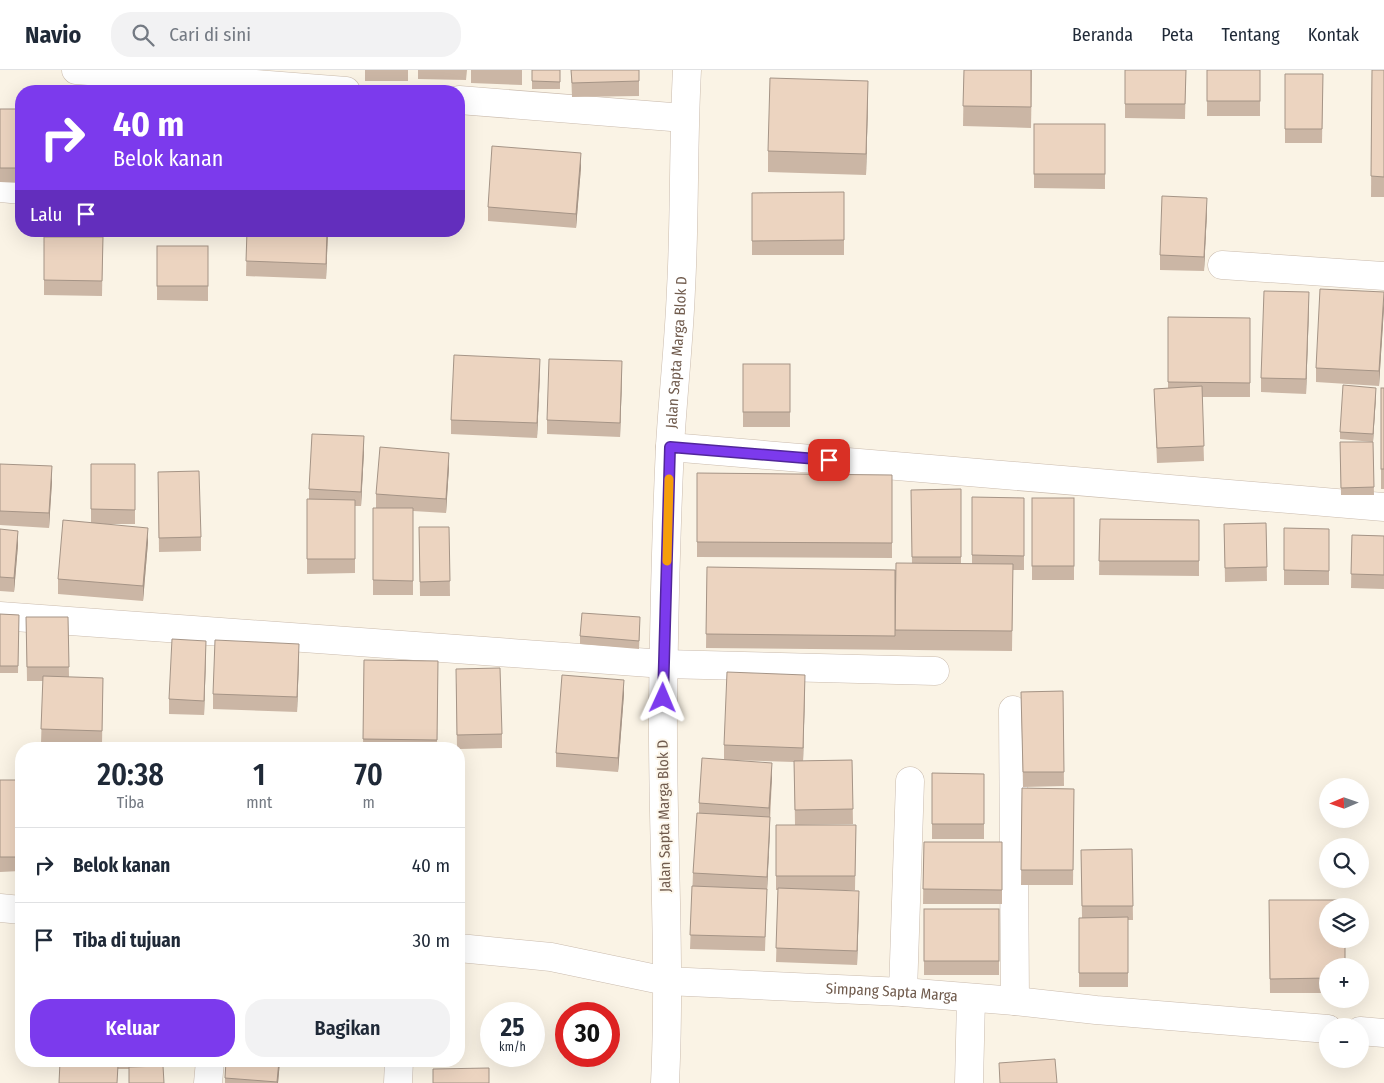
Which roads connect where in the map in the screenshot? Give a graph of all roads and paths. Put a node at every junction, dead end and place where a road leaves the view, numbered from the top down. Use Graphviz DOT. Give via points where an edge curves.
graph roads {
  1 [pos="76,70"];
  2 [pos="687,70"];
  3 [pos="269,85"];
  4 [pos="465,100"];
  5 [pos="684,118"];
  6 [pos="0,188"];
  7 [pos="15,189"];
  8 [pos="1222,266"];
  9 [pos="1384,276"];
  10 [pos="670,447"];
  11 [pos="1384,507"];
  12 [pos="0,616"];
  13 [pos="664,664"];
  14 [pos="935,671"];
  15 [pos="1012,710"];
  16 [pos="910,780"];
  17 [pos="0,908"];
  18 [pos="15,909"];
  19 [pos="465,949"];
  20 [pos="666,981"];
  21 [pos="903,992"];
  22 [pos="971,999"];
  23 [pos="1015,1001"];
  24 [pos="1319,1028"];
  25 [pos="1369,1032"];
  26 [pos="1384,1033"];
  27 [pos="209,1067"];
  28 [pos="399,1067"];
  29 [pos="208,1083"];
  30 [pos="398,1083"];
  31 [pos="665,1083"];
  32 [pos="969,1083"];
  1 -- 3 [label="street"];
  2 -- 5 [label="street, Jalan Sapta Marga Blok D"];
  4 -- 5 [label="street"];
  5 -- 10 [label="street, Jalan Sapta Marga Blok D" via="682,288"];
  6 -- 7 [label="street"];
  8 -- 9 [label="street"];
  10 -- 11 [label="street"];
  10 -- 13 [label="street, Jalan Sapta Marga Blok D"];
  12 -- 13 [label="street"];
  13 -- 14 [label="street"];
  13 -- 20 [label="street, Jalan Sapta Marga Blok D"];
  15 -- 23 [label="street"];
  16 -- 21 [label="street"];
  17 -- 18 [label="street"];
  19 -- 20 [label="street, Simpang Sapta Marga" via="551,957"];
  20 -- 21 [label="street, Simpang Sapta Marga"];
  20 -- 31 [label="street, Jalan Sapta Marga Blok D"];
  21 -- 22 [label="street, Simpang Sapta Marga"];
  22 -- 23 [label="street, Simpang Sapta Marga"];
  22 -- 32 [label="street"];
  23 -- 24 [label="street, Simpang Sapta Marga"];
  25 -- 26 [label="street"];
  27 -- 29 [label="street"];
  28 -- 30 [label="street"];
}
